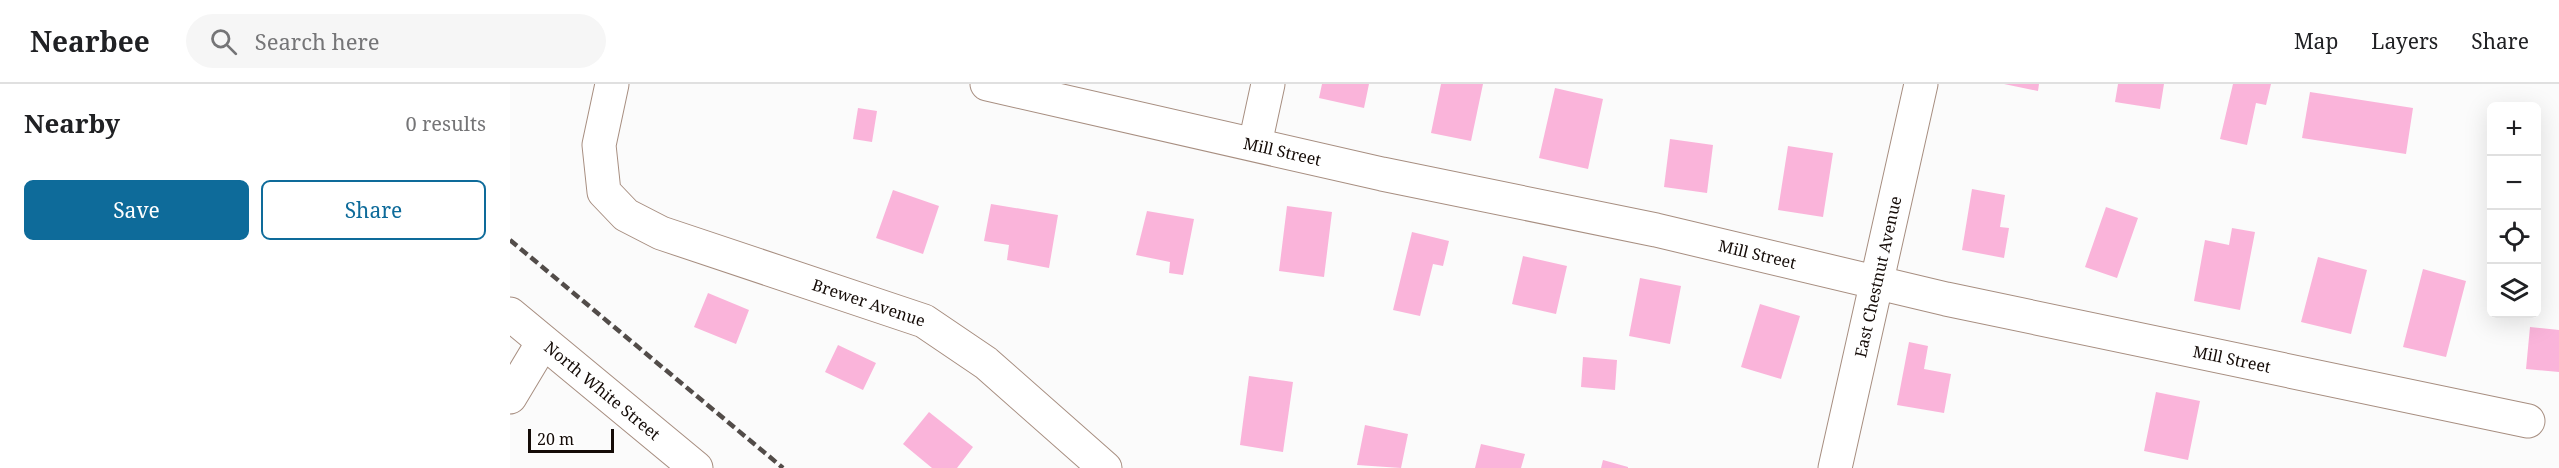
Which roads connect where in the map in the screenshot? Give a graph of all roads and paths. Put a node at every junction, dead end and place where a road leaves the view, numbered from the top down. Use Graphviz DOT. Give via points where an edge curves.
graph roads {
  1 [pos="612,84"];
  2 [pos="987,84"];
  3 [pos="1268,84"];
  4 [pos="1921,84"];
  5 [pos="1255,144"];
  6 [pos="1877,281"];
  7 [pos="510,314"];
  8 [pos="543,342"];
  9 [pos="510,397"];
  10 [pos="2528,421"];
  11 [pos="696,468"];
  12 [pos="1105,468"];
  13 [pos="1835,468"];
  1 -- 12 [label="street, Brewer Avenue" via="599,145 604,192 626,215 661,233 924,321 986,363"];
  2 -- 5 [label="street, Mill Street"];
  3 -- 5 [label="street"];
  4 -- 6 [label="street, East Chestnut Avenue"];
  5 -- 6 [label="street, Mill Street"];
  6 -- 10 [label="street, Mill Street"];
  6 -- 13 [label="street, East Chestnut Avenue"];
  7 -- 8 [label="street, North White Street"];
  8 -- 9 [label="street"];
  8 -- 11 [label="street, North White Street"];
}
